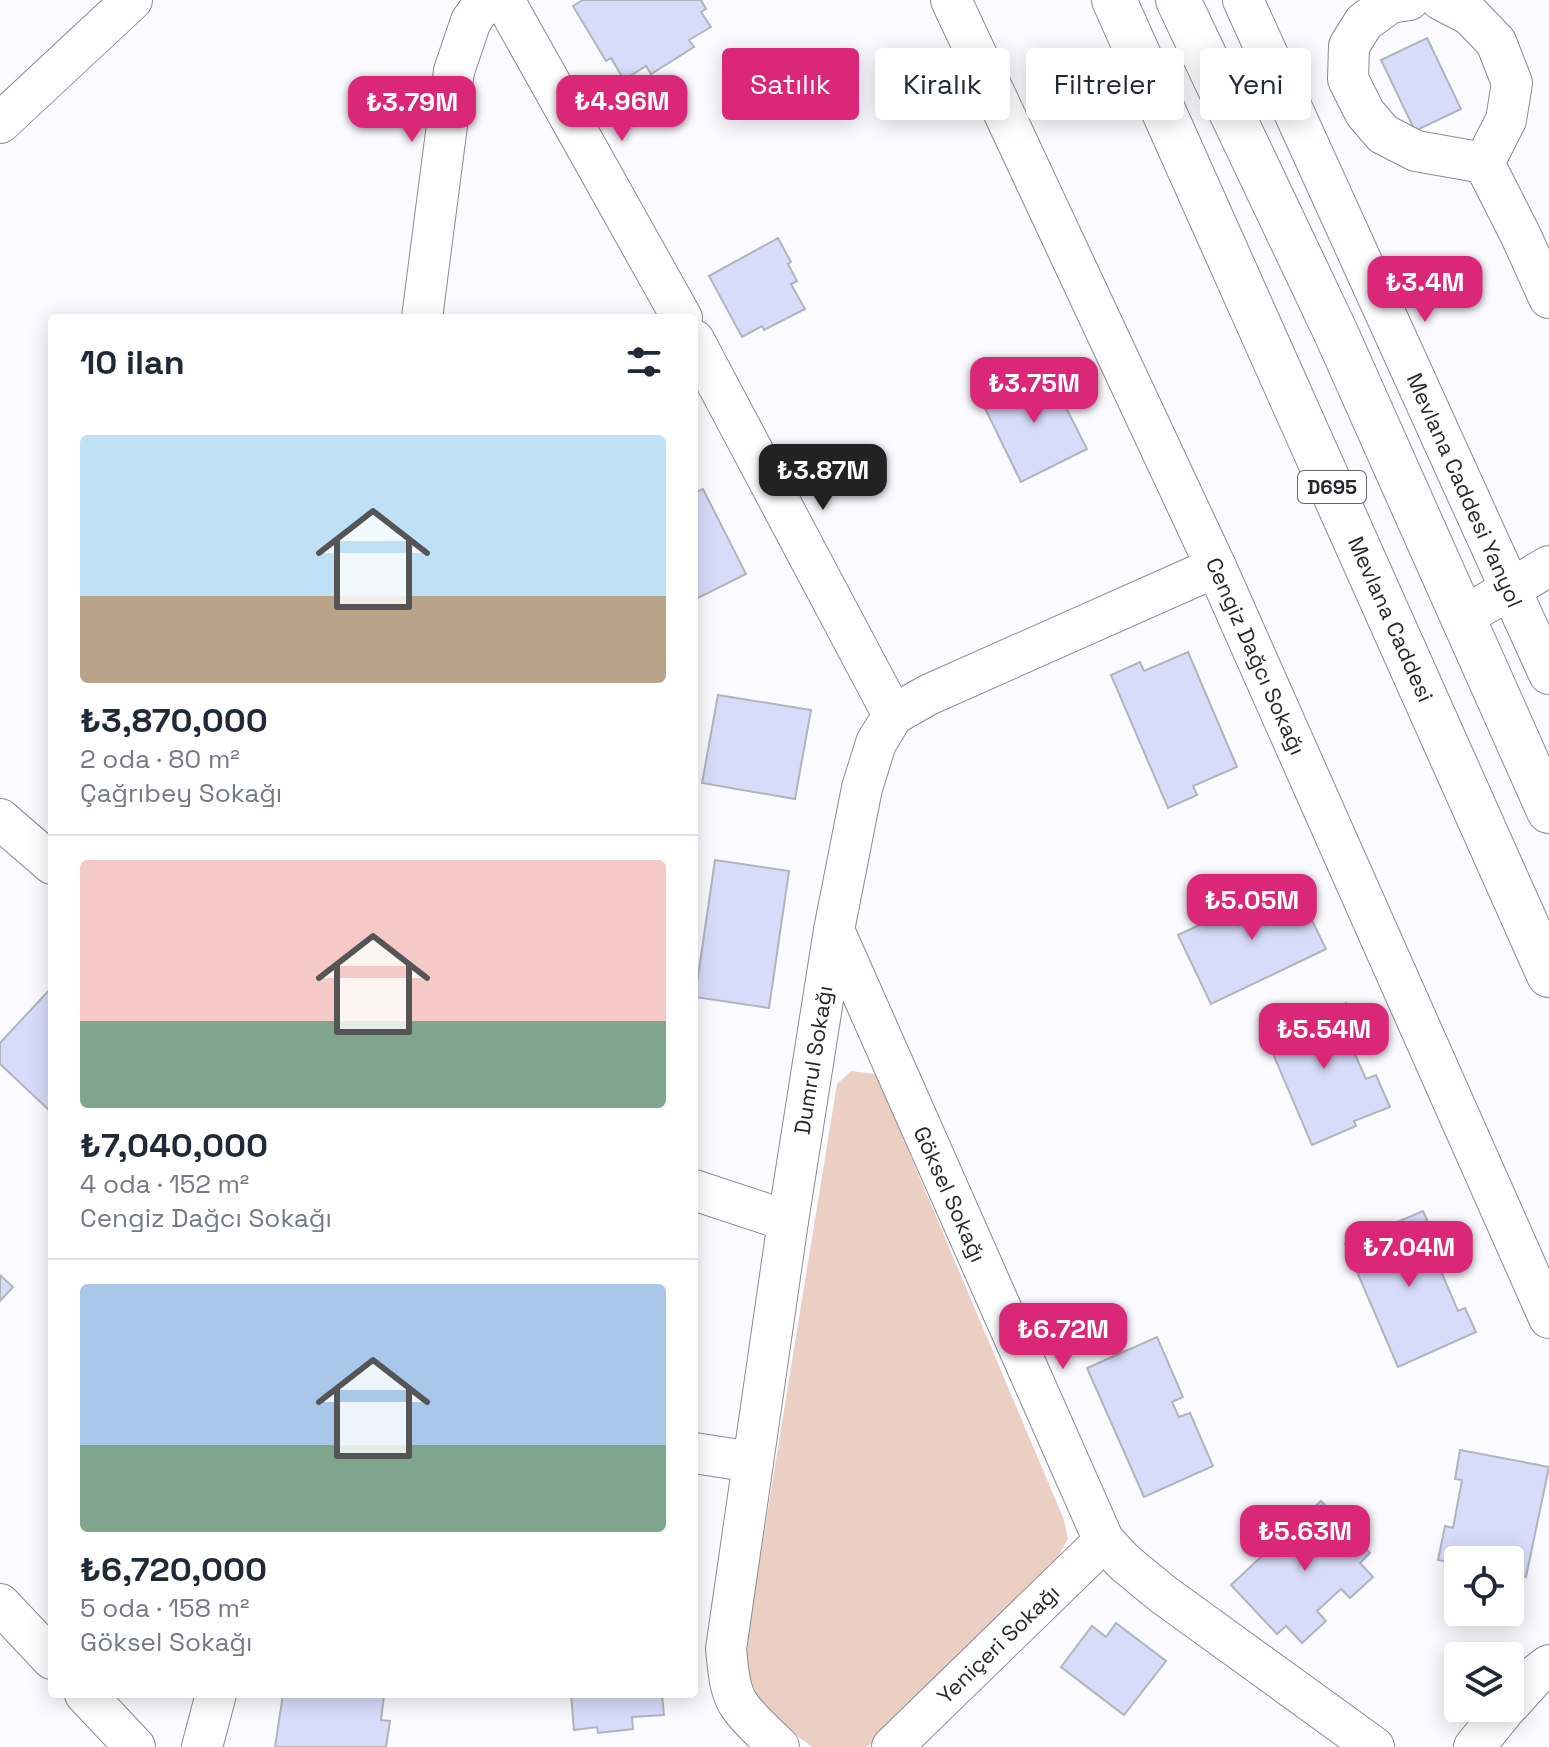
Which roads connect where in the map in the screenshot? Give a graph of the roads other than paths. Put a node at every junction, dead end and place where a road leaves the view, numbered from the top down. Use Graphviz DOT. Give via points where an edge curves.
graph roads {
  1 [pos="132,0"];
  2 [pos="486,0"];
  3 [pos="504,0"];
  4 [pos="951,0"];
  5 [pos="1114,0"];
  6 [pos="1178,0"];
  7 [pos="1243,0"];
  8 [pos="1409,0"];
  9 [pos="1441,0"];
  10 [pos="4,111"];
  11 [pos="1484,163"];
  12 [pos="1549,298"];
  13 [pos="423,314"];
  14 [pos="680,314"];
  15 [pos="698,348"];
  16 [pos="1549,566"];
  17 [pos="1216,567"];
  18 [pos="1510,589"];
  19 [pos="1463,617"];
  20 [pos="1549,674"];
  21 [pos="893,715"];
  22 [pos="1549,811"];
  23 [pos="0,819"];
  24 [pos="48,861"];
  25 [pos="834,930"];
  26 [pos="1549,975"];
  27 [pos="698,1191"];
  28 [pos="788,1221"];
  29 [pos="1549,1318"];
  30 [pos="698,1454"];
  31 [pos="753,1462"];
  32 [pos="1104,1541"];
  33 [pos="0,1604"];
  34 [pos="48,1655"];
  35 [pos="1549,1665"];
  36 [pos="1524,1688"];
  37 [pos="88,1698"];
  38 [pos="215,1698"];
  39 [pos="1495,1722"];
  40 [pos="128,1744"];
  41 [pos="202,1747"];
  42 [pos="779,1747"];
  43 [pos="892,1747"];
  44 [pos="1374,1747"];
  45 [pos="1474,1747"];
  1 -- 10 [label="street"];
  2 -- 13 [label="street" via="471,21 454,71"];
  3 -- 14 [label="street"];
  4 -- 17 [label="street, Cengiz Dağcı Sokağı"];
  5 -- 26 [label="main road, Mevlana Caddesi / D695"];
  6 -- 19 [label="main road, D695"];
  7 -- 18 [label="street, Mevlana Caddesi Yanyol"];
  8 -- 11 [label="street" via="1390,3 1364,22 1349,46 1348,79 1383,134 1416,151"];
  9 -- 11 [label="street" via="1470,15 1496,42 1512,83 1506,120"];
  11 -- 12 [label="street"];
  15 -- 21 [label="street"];
  16 -- 18 [label="street"];
  17 -- 21 [label="street"];
  17 -- 29 [label="street, Cengiz Dağcı Sokağı"];
  18 -- 19 [label="street"];
  18 -- 20 [label="street, Mevlana Caddesi Yanyol"];
  19 -- 22 [label="main road, D695"];
  21 -- 25 [label="street, Dumrul Sokağı" via="876,743 862,788"];
  23 -- 24 [label="street"];
  25 -- 28 [label="street, Dumrul Sokağı"];
  25 -- 32 [label="street, Göksel Sokağı"];
  27 -- 28 [label="street"];
  28 -- 31 [label="street, Dumrul Sokağı"];
  30 -- 31 [label="street"];
  31 -- 42 [label="street, Dumrul Sokağı" via="726,1649 738,1703"];
  32 -- 43 [label="street, Yeniçeri Sokağı"];
  32 -- 44 [label="street, Göksel Sokağı" via="1164,1595"];
  33 -- 34 [label="street"];
  35 -- 36 [label="street"];
  37 -- 40 [label="street"];
  38 -- 41 [label="street"];
  39 -- 45 [label="street"];
}
